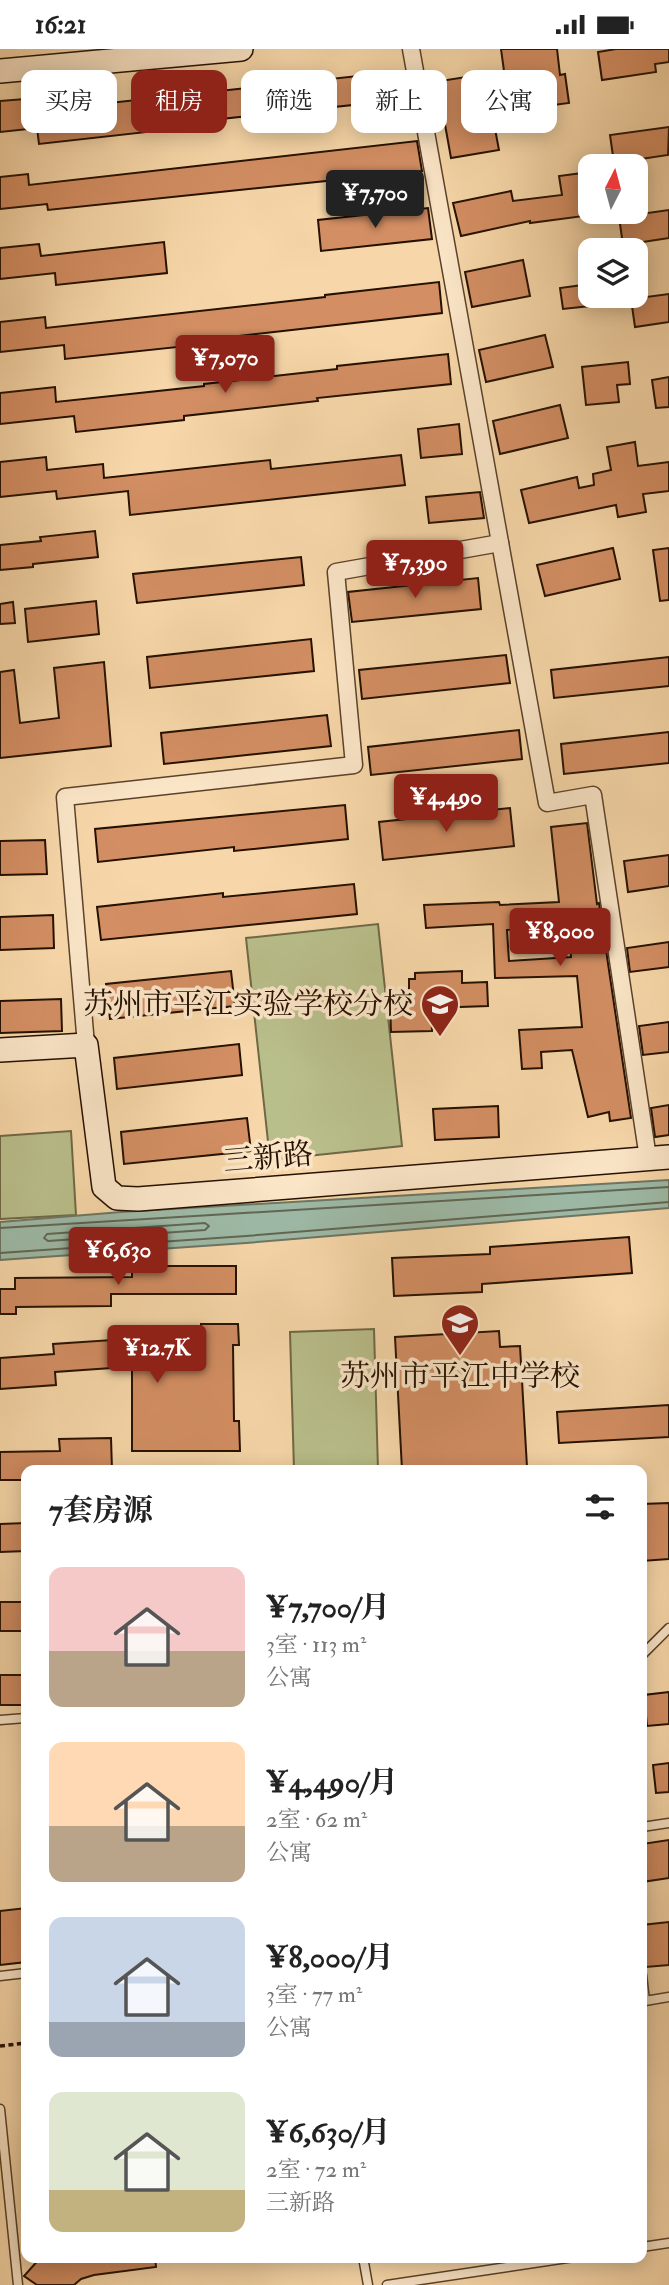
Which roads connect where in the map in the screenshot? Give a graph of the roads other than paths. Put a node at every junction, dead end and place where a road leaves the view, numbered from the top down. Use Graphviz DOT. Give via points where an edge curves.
graph roads {
  1 [pos="241,49"];
  2 [pos="411,49"];
  3 [pos="0,71"];
  4 [pos="500,543"];
  5 [pos="86,1045"];
  6 [pos="0,1050"];
  7 [pos="659,1158"];
  8 [pos="669,1628"];
  9 [pos="647,1650"];
  10 [pos="21,1718"];
  11 [pos="0,1720"];
  12 [pos="669,1823"];
  13 [pos="647,1826"];
  14 [pos="21,1974"];
  15 [pos="0,1976"];
  16 [pos="669,1997"];
  17 [pos="647,2001"];
  18 [pos="0,2109"];
  19 [pos="669,2243"];
  20 [pos="647,2247"];
  21 [pos="364,2263"];
  22 [pos="534,2263"];
  23 [pos="18,2285"];
  24 [pos="368,2285"];
  25 [pos="387,2285"];
  1 -- 3 [label="street"];
  2 -- 4 [label="street"];
  4 -- 5 [label="street" via="336,572 354,765 65,797"];
  4 -- 7 [label="street" via="547,803 593,795"];
  5 -- 6 [label="street"];
  5 -- 7 [label="street, 三新路" via="104,1187 117,1198"];
  8 -- 9 [label="lane"];
  10 -- 11 [label="lane"];
  12 -- 13 [label="lane"];
  14 -- 15 [label="lane"];
  16 -- 17 [label="lane"];
  18 -- 23 [label="lane"];
  19 -- 20 [label="lane"];
  21 -- 24 [label="lane"];
  22 -- 25 [label="lane"];
}
